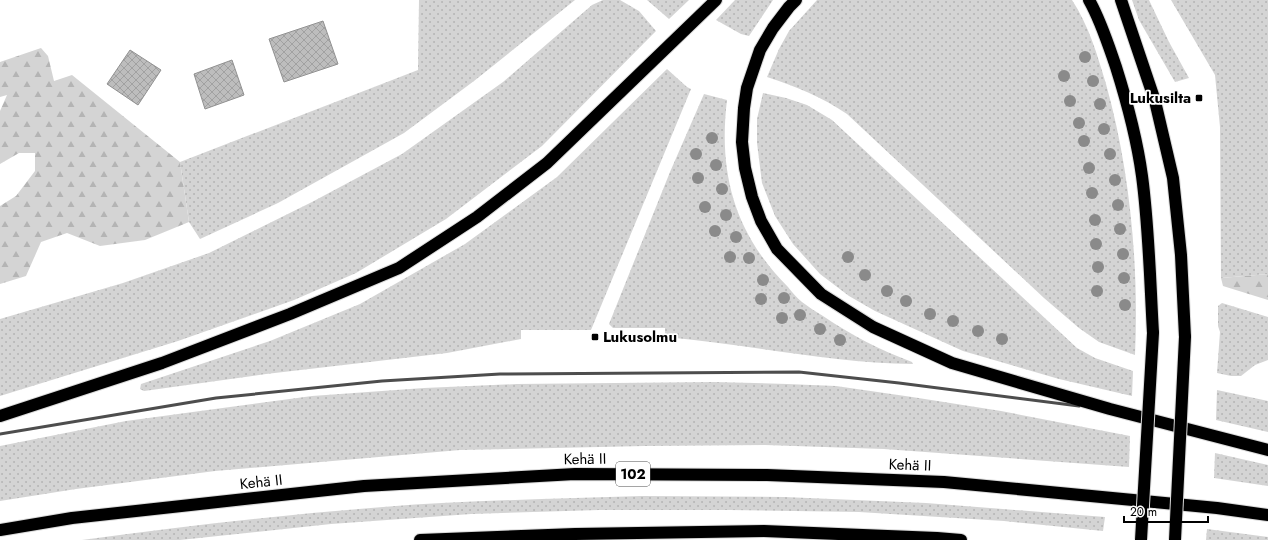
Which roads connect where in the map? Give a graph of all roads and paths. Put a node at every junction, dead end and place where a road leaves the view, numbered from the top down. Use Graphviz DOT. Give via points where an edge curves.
graph roads {
  1 [pos="716,0"];
  2 [pos="796,0"];
  3 [pos="1088,0"];
  4 [pos="1121,0"];
  5 [pos="1080,406"];
  6 [pos="1087,407"];
  7 [pos="1110,410"];
  8 [pos="0,416"];
  9 [pos="0,434"];
  10 [pos="1268,450"];
  11 [pos="1268,515"];
  12 [pos="0,530"];
  13 [pos="420,540"];
  14 [pos="961,540"];
  15 [pos="1141,540"];
  16 [pos="1175,540"];
  1 -- 8 [label="highway" via="547,163 478,217 399,268 290,314 162,363"];
  2 -- 7 [label="highway" via="773,28 760,50 747,88 744,108 742,142 745,168 761,221 777,250 821,294 873,327 952,363"];
  3 -- 15 [label="highway, bridge" via="1110,48 1127,102 1142,176 1153,333"];
  4 -- 16 [label="highway, bridge" via="1155,101 1173,178 1181,255 1186,337"];
  5 -- 9 [label="lane" via="799,372 500,374 382,381 216,398"];
  6 -- 7 [label="lane"];
  7 -- 10 [label="highway"];
  11 -- 12 [label="highway, Kehä II / 102" via="944,482 767,475 575,474 364,486 72,518"];
  13 -- 14 [label="highway" via="764,531"];
}
